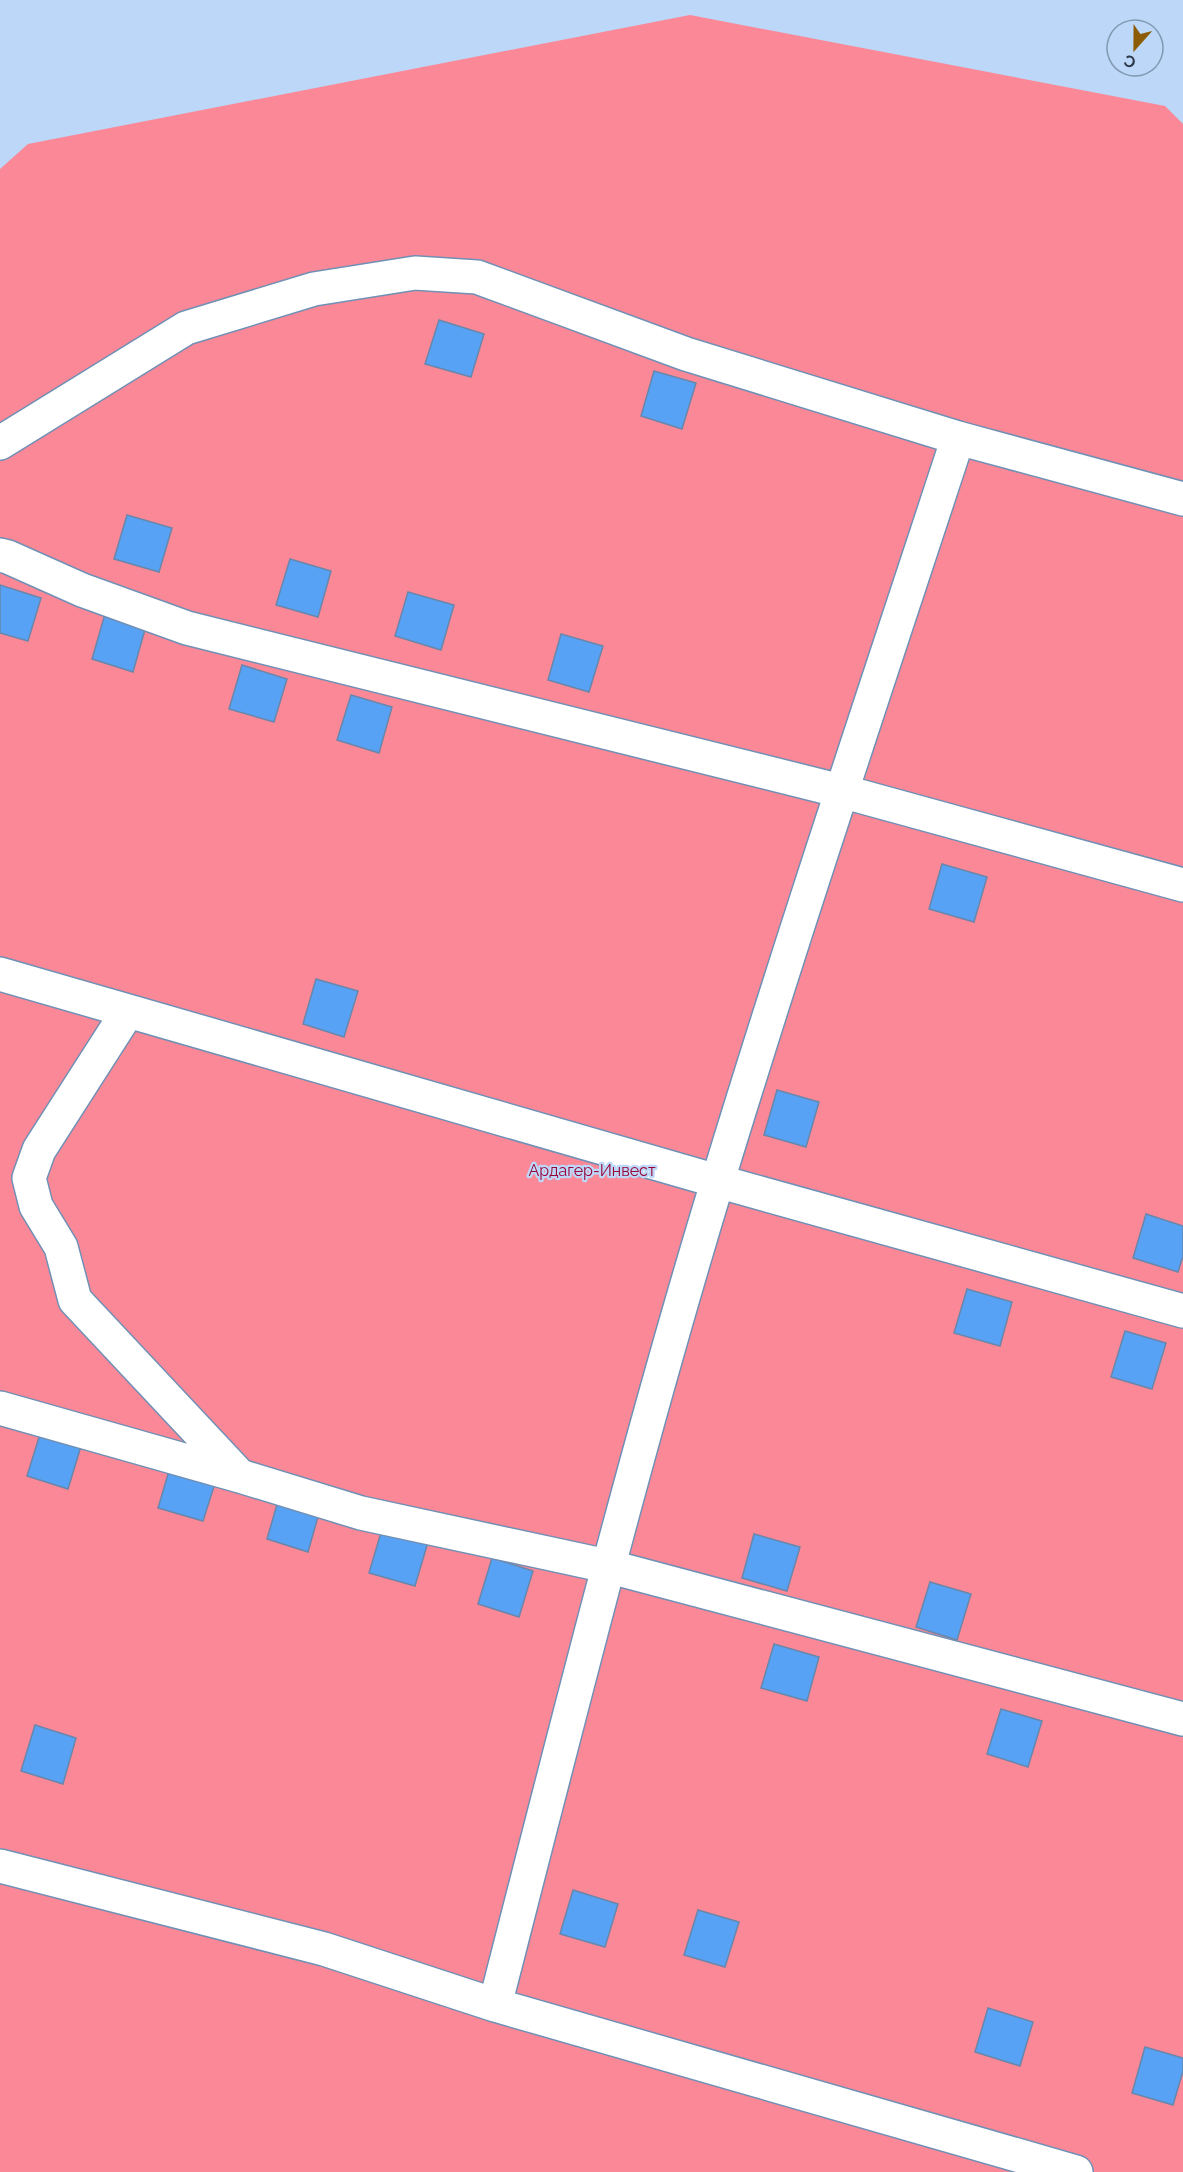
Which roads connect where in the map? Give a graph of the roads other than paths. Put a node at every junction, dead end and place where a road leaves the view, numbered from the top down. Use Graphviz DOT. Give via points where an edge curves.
graph roads {
  1 [pos="958,438"];
  2 [pos="0,442"];
  3 [pos="1183,499"];
  4 [pos="0,555"];
  5 [pos="842,791"];
  6 [pos="1183,885"];
  7 [pos="0,975"];
  8 [pos="128,1011"];
  9 [pos="717,1181"];
  10 [pos="1183,1311"];
  11 [pos="0,1408"];
  12 [pos="240,1476"];
  13 [pos="607,1566"];
  14 [pos="1183,1719"];
  15 [pos="0,1866"];
  16 [pos="495,2005"];
  17 [pos="1076,2172"];
  1 -- 2 [label="street" via="686,354 477,277 415,273 314,289 186,328"];
  1 -- 3 [label="street"];
  1 -- 5 [label="street"];
  4 -- 5 [label="street" via="187,628"];
  5 -- 6 [label="street"];
  5 -- 9 [label="street"];
  7 -- 8 [label="street"];
  8 -- 9 [label="street"];
  8 -- 12 [label="street" via="39,1150 29,1178 36,1206 61,1247 75,1300"];
  9 -- 10 [label="street"];
  9 -- 13 [label="street"];
  11 -- 12 [label="street"];
  12 -- 13 [label="street" via="361,1513"];
  13 -- 14 [label="street"];
  13 -- 16 [label="street"];
  15 -- 16 [label="street" via="324,1949"];
  16 -- 17 [label="street"];
}
